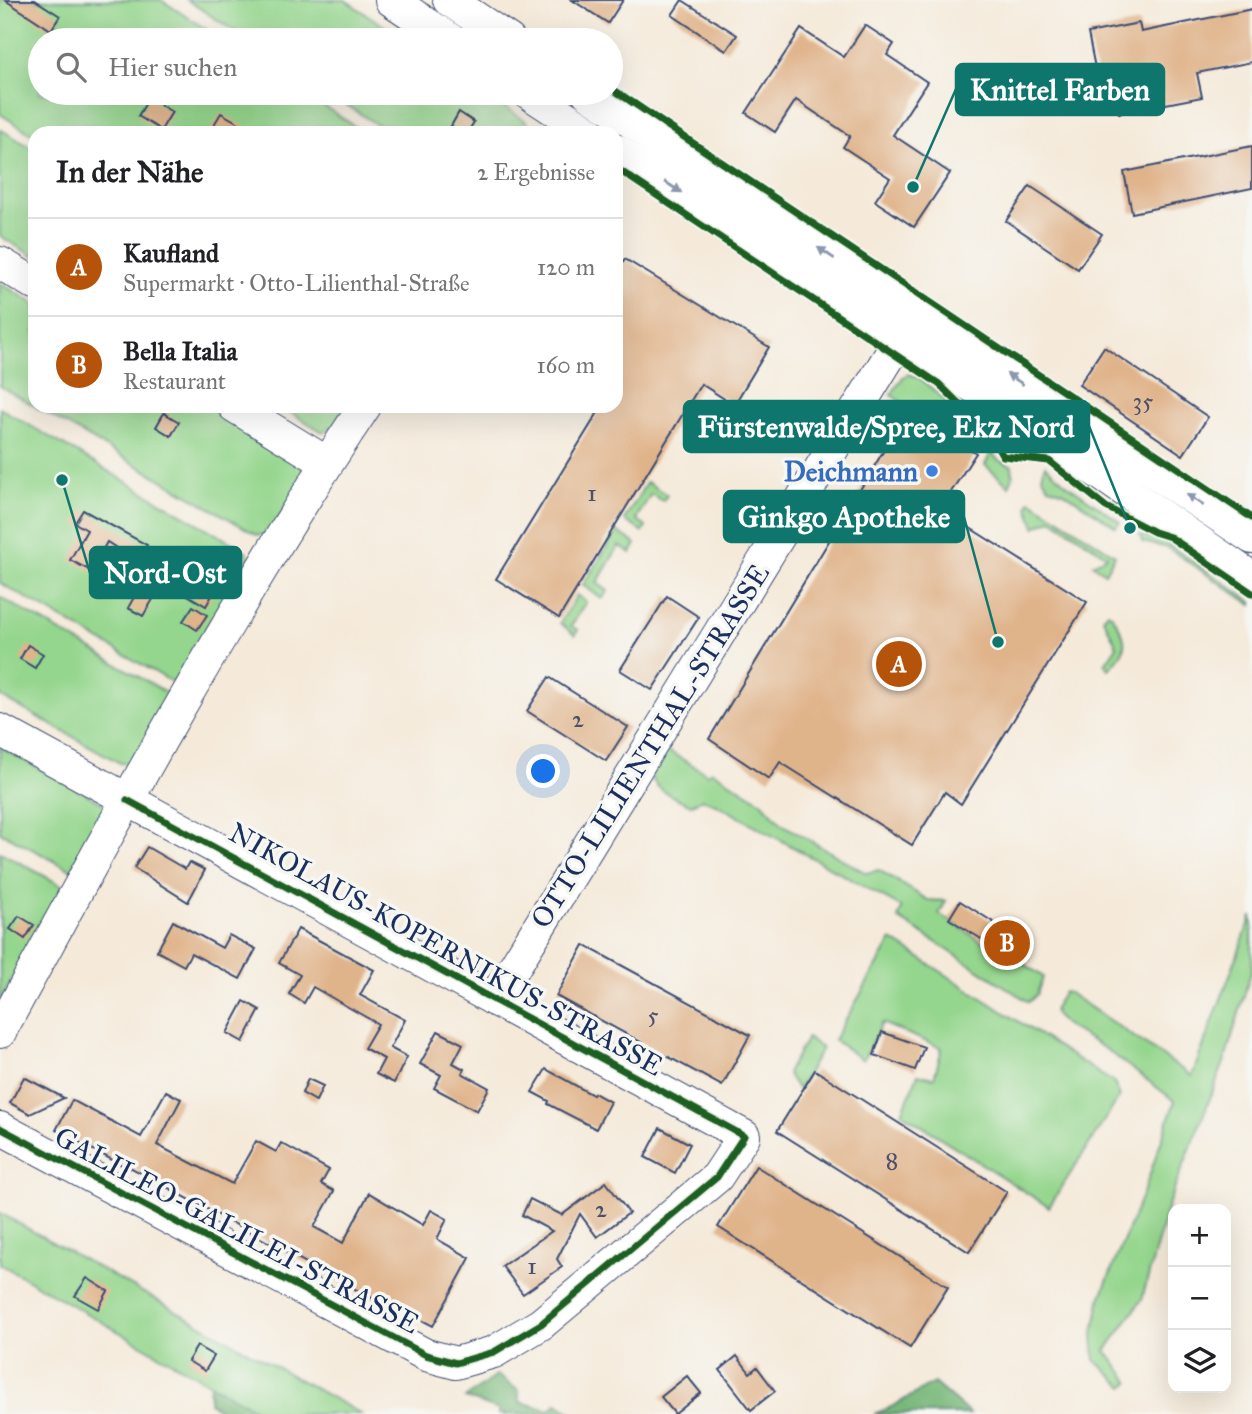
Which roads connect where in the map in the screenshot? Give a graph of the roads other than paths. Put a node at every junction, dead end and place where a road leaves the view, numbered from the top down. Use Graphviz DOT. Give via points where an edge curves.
graph roads {
  1 [pos="391,0"];
  2 [pos="449,0"];
  3 [pos="433,28"];
  4 [pos="491,28"];
  5 [pos="540,105"];
  6 [pos="605,105"];
  7 [pos="557,124"];
  8 [pos="623,154"];
  9 [pos="0,263"];
  10 [pos="28,280"];
  11 [pos="909,325"];
  12 [pos="245,413"];
  13 [pos="360,413"];
  14 [pos="327,463"];
  15 [pos="1252,538"];
  16 [pos="1252,578"];
  17 [pos="0,730"];
  18 [pos="127,800"];
  19 [pos="494,1000"];
  20 [pos="0,1032"];
  21 [pos="0,1128"];
  22 [pos="456,1363"];
  1 -- 3 [label="street"];
  2 -- 4 [label="street"];
  5 -- 7 [label="street"];
  11 -- 6 [label="street, one-way"];
  8 -- 11 [label="street, one-way"];
  9 -- 10 [label="street"];
  15 -- 11 [label="street, one-way"];
  11 -- 16 [label="street"];
  11 -- 19 [label="street, OTTO-LILIENTHAL-STRASSE"];
  12 -- 14 [label="street"];
  13 -- 14 [label="street"];
  14 -- 18 [label="street"];
  17 -- 18 [label="street, NIKOLAUS-KOPERNIKUS-STRASSE"];
  18 -- 19 [label="street, NIKOLAUS-KOPERNIKUS-STRASSE"];
  18 -- 20 [label="street"];
  19 -- 22 [label="street, NIKOLAUS-KOPERNIKUS-STRASSE" via="744,1136 717,1177 541,1324 494,1352"];
  21 -- 22 [label="street, GALILEO-GALILEI-STRASSE" via="426,1355"];
}
